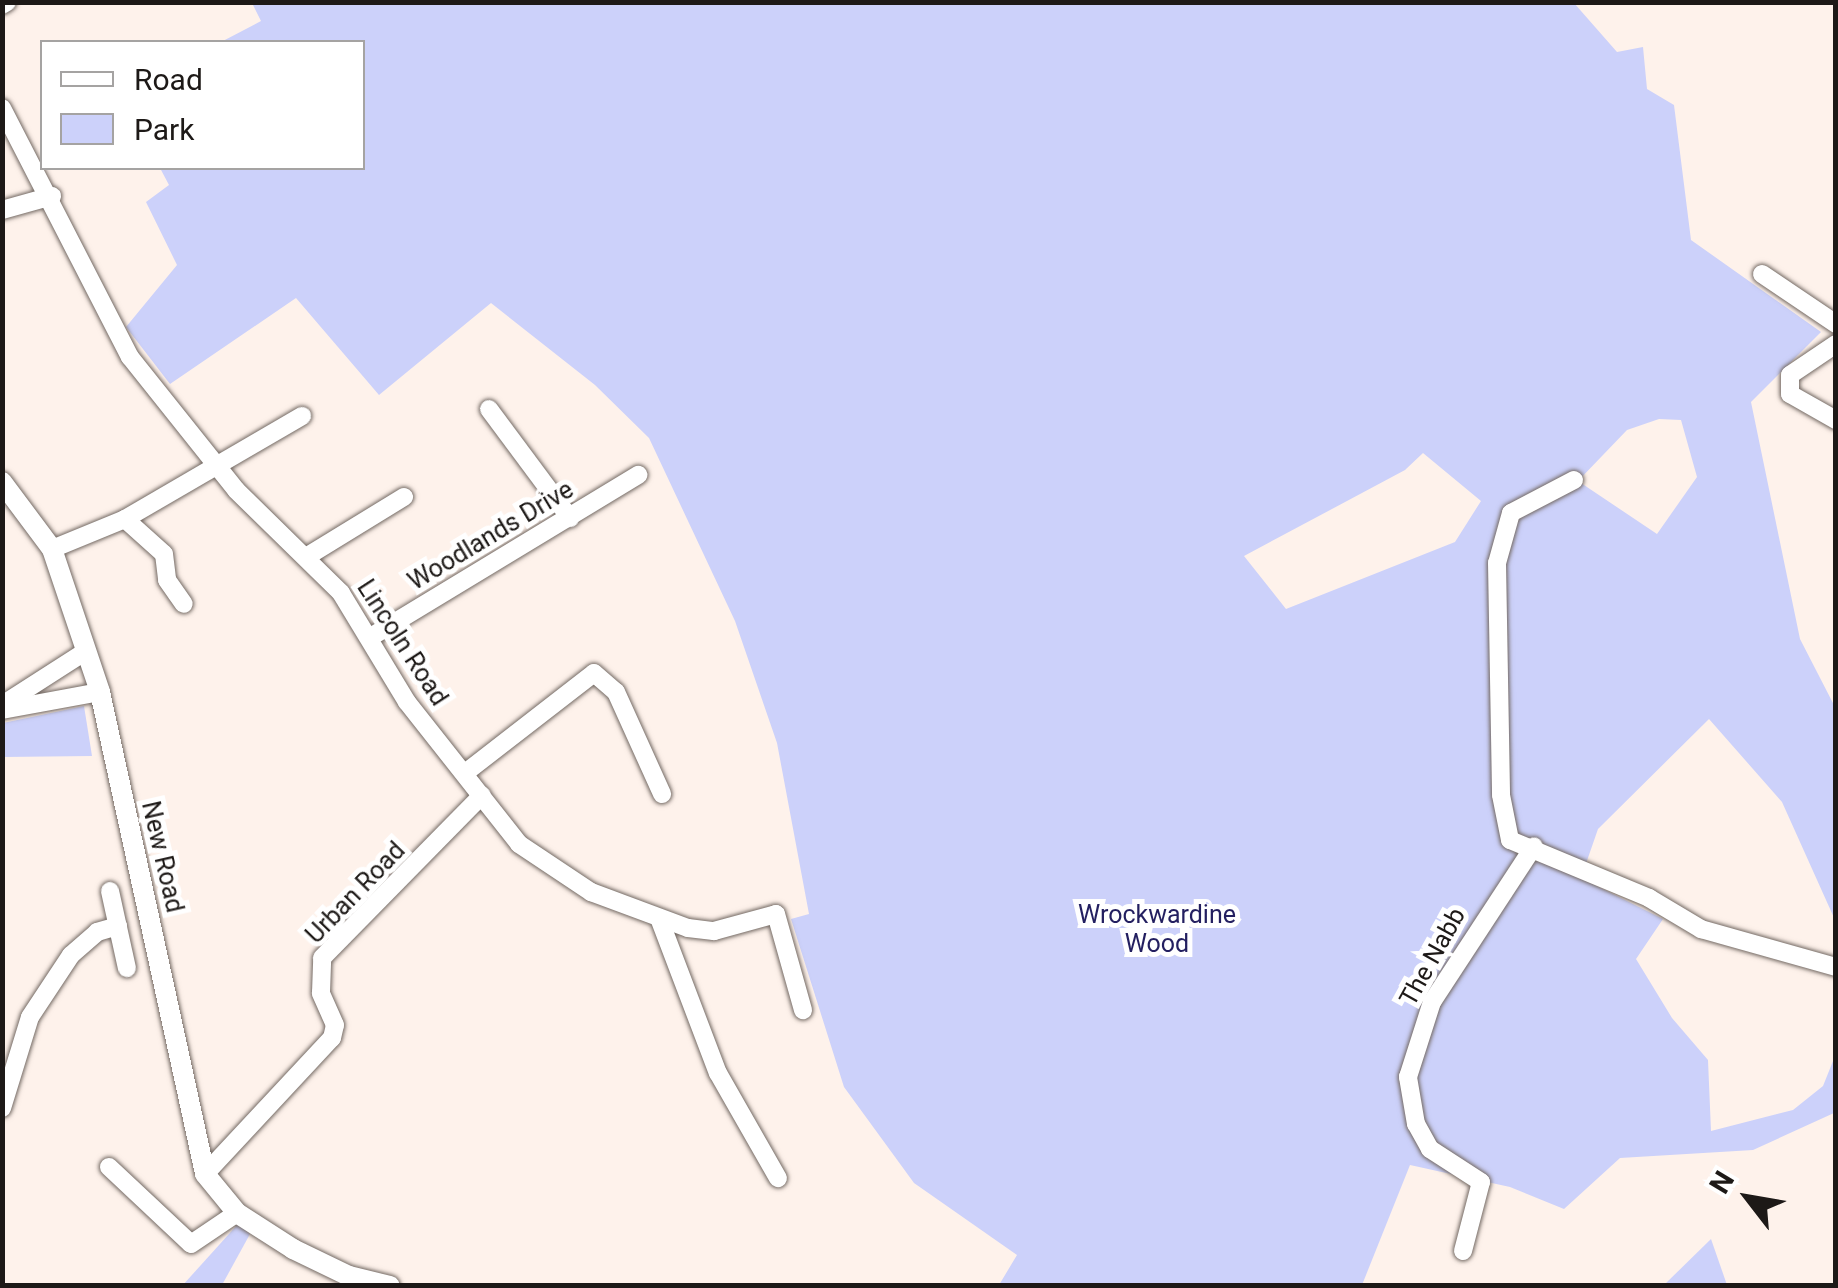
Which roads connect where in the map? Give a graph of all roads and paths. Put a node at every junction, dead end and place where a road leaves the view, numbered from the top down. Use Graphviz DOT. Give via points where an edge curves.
graph roads {
  1 [pos="2,108"];
  2 [pos="52,196"];
  3 [pos="2,210"];
  4 [pos="1762,274"];
  5 [pos="1836,324"];
  6 [pos="1836,344"];
  7 [pos="490,409"];
  8 [pos="302,416"];
  9 [pos="1836,420"];
  10 [pos="216,463"];
  11 [pos="638,474"];
  12 [pos="1574,480"];
  13 [pos="2,482"];
  14 [pos="404,497"];
  15 [pos="570,518"];
  16 [pos="125,519"];
  17 [pos="52,550"];
  18 [pos="306,556"];
  19 [pos="184,604"];
  20 [pos="369,638"];
  21 [pos="86,651"];
  22 [pos="100,692"];
  23 [pos="2,708"];
  24 [pos="464,773"];
  25 [pos="662,794"];
  26 [pos="482,796"];
  27 [pos="1534,846"];
  28 [pos="110,892"];
  29 [pos="659,918"];
  30 [pos="118,926"];
  31 [pos="1836,966"];
  32 [pos="127,968"];
  33 [pos="802,1010"];
  34 [pos="2,1108"];
  35 [pos="109,1167"];
  36 [pos="206,1174"];
  37 [pos="778,1178"];
  38 [pos="237,1213"];
  39 [pos="1463,1252"];
  40 [pos="390,1286"];
  1 -- 2 [label="street, Lincoln Road"];
  2 -- 3 [label="street"];
  2 -- 10 [label="street, Lincoln Road" via="109,325"];
  4 -- 5 [label="street"];
  6 -- 9 [label="street" via="1790,374 1790,394"];
  7 -- 15 [label="street"];
  8 -- 10 [label="street"];
  10 -- 16 [label="street"];
  10 -- 18 [label="street, Lincoln Road"];
  11 -- 15 [label="street, Woodlands Drive"];
  12 -- 27 [label="street" via="1511,514 1498,563 1501,795 1510,840"];
  13 -- 17 [label="street, New Road"];
  14 -- 18 [label="street"];
  15 -- 20 [label="street, Woodlands Drive"];
  16 -- 17 [label="street"];
  16 -- 19 [label="street" via="164,554 167,580"];
  17 -- 21 [label="street, New Road"];
  18 -- 20 [label="street, Lincoln Road"];
  20 -- 24 [label="street, Lincoln Road" via="407,702"];
  21 -- 22 [label="street, New Road"];
  21 -- 23 [label="street"];
  22 -- 23 [label="street"];
  22 -- 36 [label="street, New Road"];
  24 -- 25 [label="street" via="594,674 616,692"];
  24 -- 26 [label="street, Lincoln Road"];
  26 -- 29 [label="street, Lincoln Road" via="548,868"];
  26 -- 36 [label="street, Urban Road" via="322,958 320,993 335,1025 332,1038"];
  27 -- 31 [label="street" via="1701,929"];
  27 -- 39 [label="street, The Nabb" via="1432,1002 1408,1077 1416,1124 1430,1149 1481,1182"];
  28 -- 30 [label="street"];
  29 -- 33 [label="street, Lincoln Road" via="714,931 776,914"];
  29 -- 37 [label="street" via="758,1167"];
  30 -- 32 [label="street"];
  30 -- 34 [label="street" via="97,932 71,955 30,1017"];
  35 -- 38 [label="street" via="191,1244"];
  36 -- 38 [label="street, New Road"];
  38 -- 40 [label="street, New Road" via="322,1264"];
}
